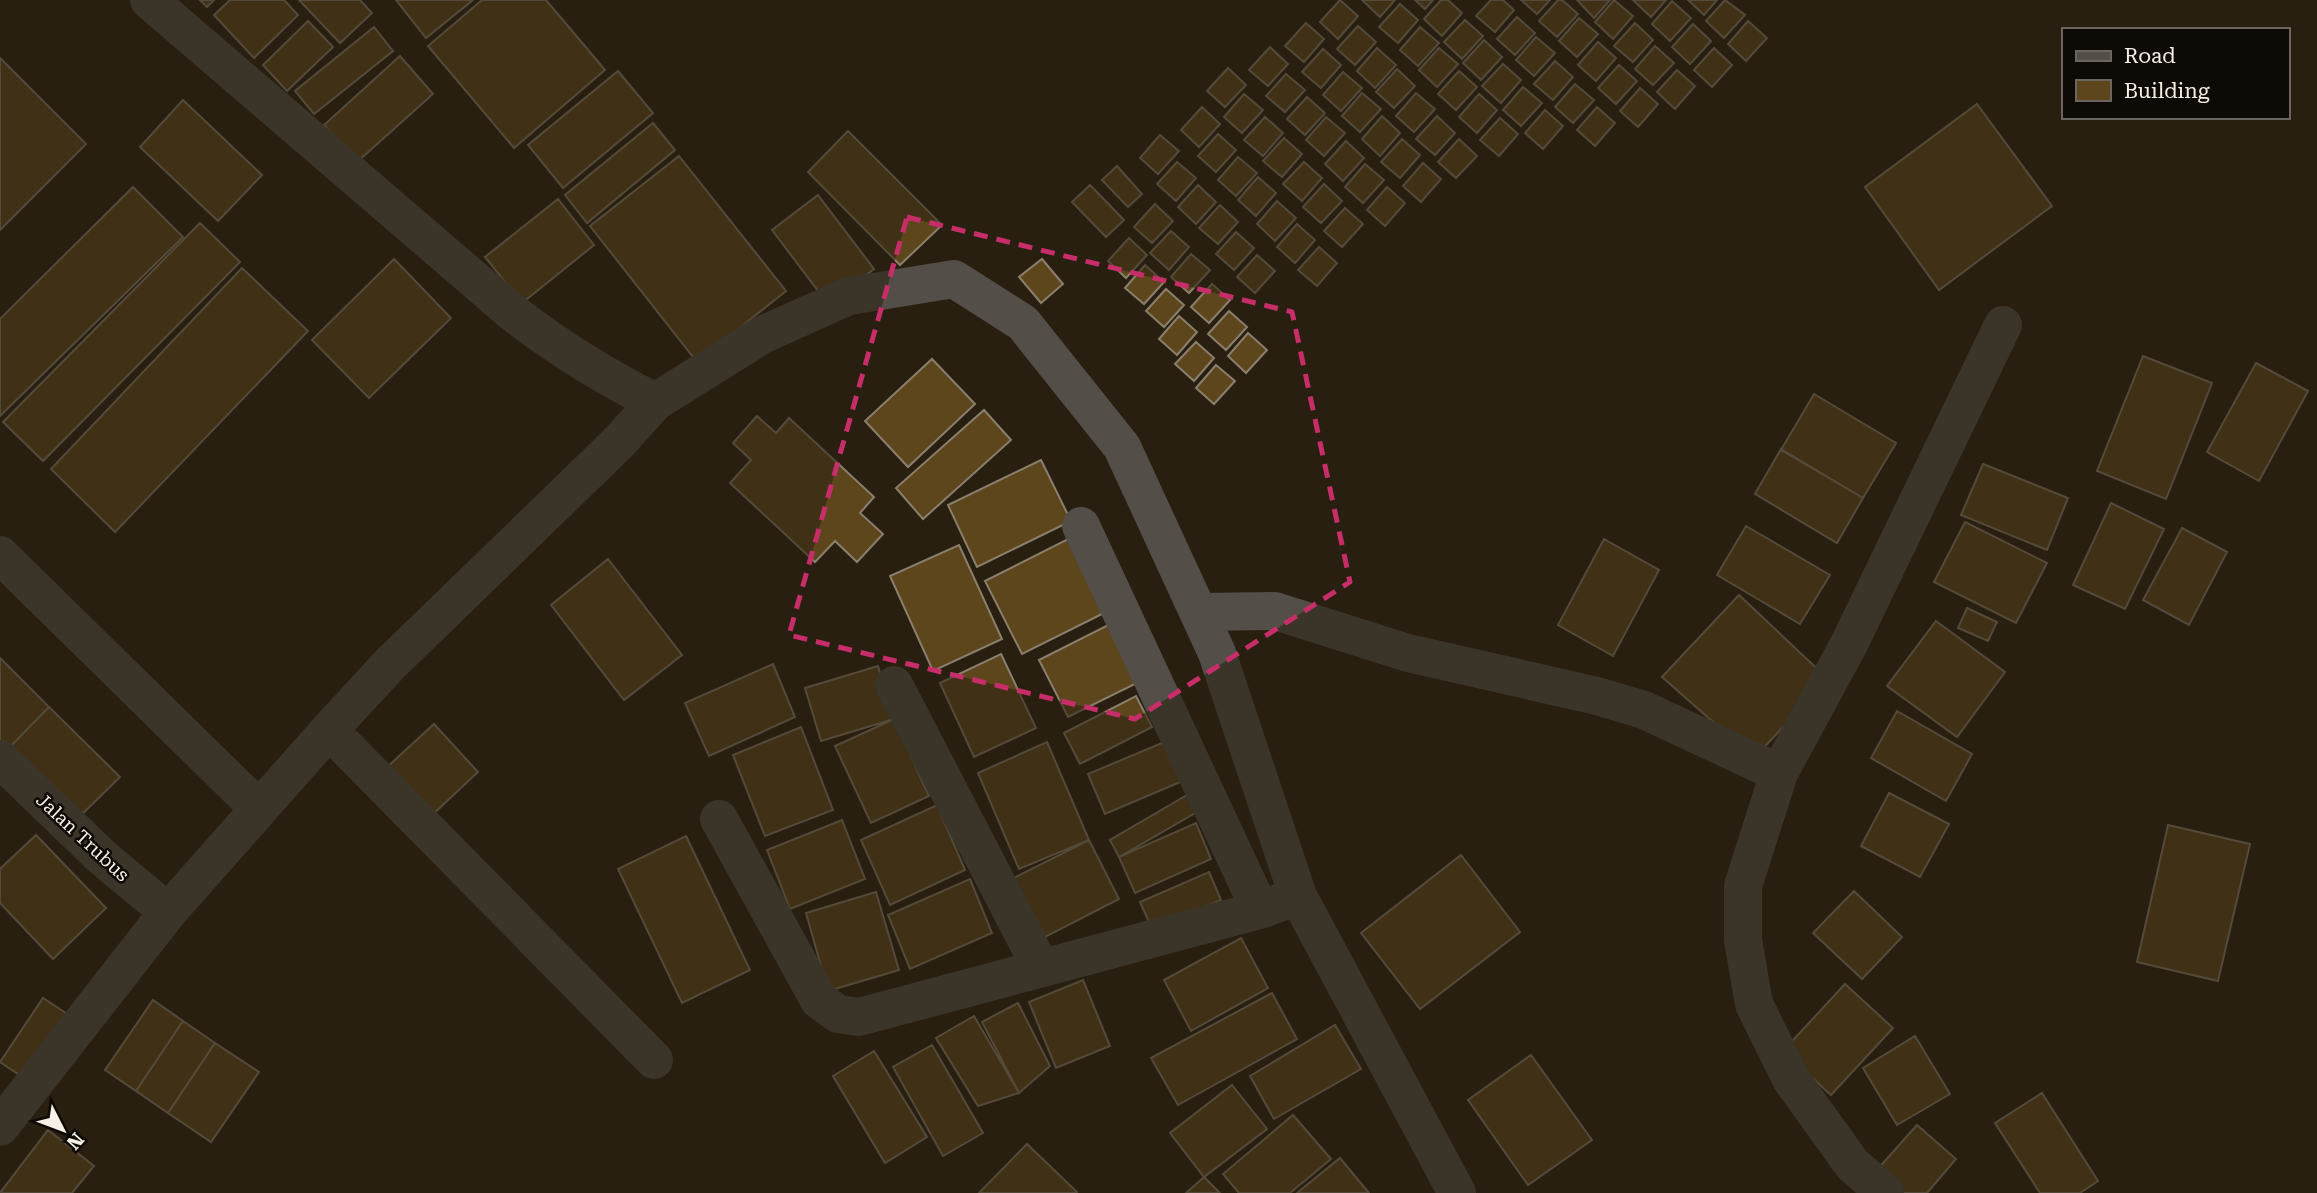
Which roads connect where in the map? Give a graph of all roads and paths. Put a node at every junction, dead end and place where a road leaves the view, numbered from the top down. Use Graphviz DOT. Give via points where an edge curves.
graph roads {
  1 [pos="149,0"];
  2 [pos="2003,325"];
  3 [pos="655,402"];
  4 [pos="1081,526"];
  5 [pos="0,555"];
  6 [pos="1198,612"];
  7 [pos="894,685"];
  8 [pos="329,730"];
  9 [pos="0,759"];
  10 [pos="1779,774"];
  11 [pos="258,808"];
  12 [pos="719,819"];
  13 [pos="1298,896"];
  14 [pos="1260,910"];
  15 [pos="168,912"];
  16 [pos="1041,968"];
  17 [pos="654,1060"];
  18 [pos="0,1127"];
  19 [pos="1457,1193"];
  20 [pos="1885,1193"];
  1 -- 3 [label="street" via="512,312 558,347"];
  2 -- 10 [label="street" via="1849,644"];
  3 -- 6 [label="street" via="762,335 849,296 954,279 1023,323 1122,447"];
  3 -- 8 [label="street"];
  4 -- 14 [label="street"];
  5 -- 11 [label="street"];
  6 -- 10 [label="street" via="1275,611 1408,653 1598,696 1644,710"];
  6 -- 13 [label="street" via="1217,653"];
  7 -- 16 [label="street"];
  8 -- 11 [label="street"];
  8 -- 17 [label="street"];
  9 -- 15 [label="street, Jalan Trubus" via="103,859"];
  10 -- 20 [label="street" via="1743,886 1743,940 1754,1004 1791,1079 1852,1164"];
  11 -- 15 [label="street"];
  12 -- 16 [label="street" via="819,1000 838,1014 859,1017"];
  13 -- 14 [label="street"];
  13 -- 19 [label="street"];
  14 -- 16 [label="street"];
  15 -- 18 [label="street"];
}
